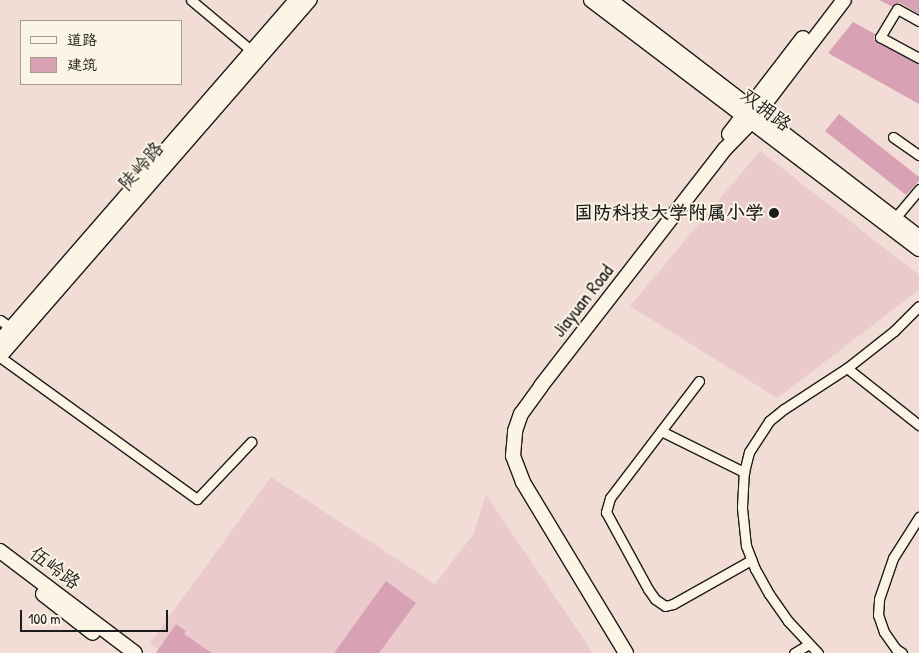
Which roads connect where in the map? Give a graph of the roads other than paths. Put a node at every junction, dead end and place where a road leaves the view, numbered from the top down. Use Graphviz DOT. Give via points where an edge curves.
graph roads {
  1 [pos="191,0"];
  2 [pos="296,0"];
  3 [pos="310,0"];
  4 [pos="591,0"];
  5 [pos="610,0"];
  6 [pos="832,0"];
  7 [pos="844,0"];
  8 [pos="919,21"];
  9 [pos="252,51"];
  10 [pos="919,58"];
  11 [pos="750,115"];
  12 [pos="893,137"];
  13 [pos="919,155"];
  14 [pos="919,189"];
  15 [pos="895,218"];
  16 [pos="919,237"];
  17 [pos="919,249"];
  18 [pos="919,306"];
  19 [pos="6,324"];
  20 [pos="0,341"];
  21 [pos="0,356"];
  22 [pos="847,368"];
  23 [pos="699,381"];
  24 [pos="919,425"];
  25 [pos="661,431"];
  26 [pos="251,442"];
  27 [pos="744,472"];
  28 [pos="919,518"];
  29 [pos="0,551"];
  30 [pos="751,560"];
  31 [pos="0,562"];
  32 [pos="810,644"];
  33 [pos="119,653"];
  34 [pos="133,653"];
  35 [pos="616,653"];
  36 [pos="626,653"];
  37 [pos="794,653"];
  38 [pos="818,653"];
  39 [pos="902,653"];
  1 -- 9 [label="street"];
  2 -- 9 [label="main road, 陡岭路"];
  3 -- 21 [label="main road, 陡岭路"];
  4 -- 11 [label="main road, 双拥路"];
  5 -- 11 [label="main road, 双拥路"];
  6 -- 11 [label="main road, Jiayuan Road"];
  7 -- 11 [label="main road, Jiayuan Road"];
  8 -- 10 [label="street" via="897,9 880,37"];
  9 -- 19 [label="main road, 陡岭路"];
  11 -- 15 [label="main road, 双拥路"];
  11 -- 17 [label="main road, 双拥路"];
  11 -- 35 [label="main road, Jiayuan Road" via="522,400 508,429 506,455 516,486"];
  11 -- 36 [label="main road, Jiayuan Road" via="541,386 521,414 515,431 513,456 523,482"];
  12 -- 13 [label="street"];
  14 -- 15 [label="street"];
  15 -- 16 [label="main road, 双拥路"];
  18 -- 22 [label="street" via="894,331"];
  19 -- 20 [label="main road, 陡岭路"];
  21 -- 26 [label="street" via="197,499"];
  22 -- 24 [label="street"];
  22 -- 27 [label="street" via="769,421 749,452"];
  23 -- 25 [label="street"];
  25 -- 27 [label="street"];
  25 -- 30 [label="street" via="610,498 606,508 609,520 655,600 666,606 673,604"];
  27 -- 30 [label="street" via="743,526"];
  28 -- 39 [label="street" via="893,558 879,599 878,615 884,632"];
  29 -- 34 [label="main road, 伍岭路"];
  30 -- 32 [label="street" via="769,594"];
  31 -- 33 [label="main road, 伍岭路"];
  32 -- 37 [label="street"];
  32 -- 38 [label="street"];
}
